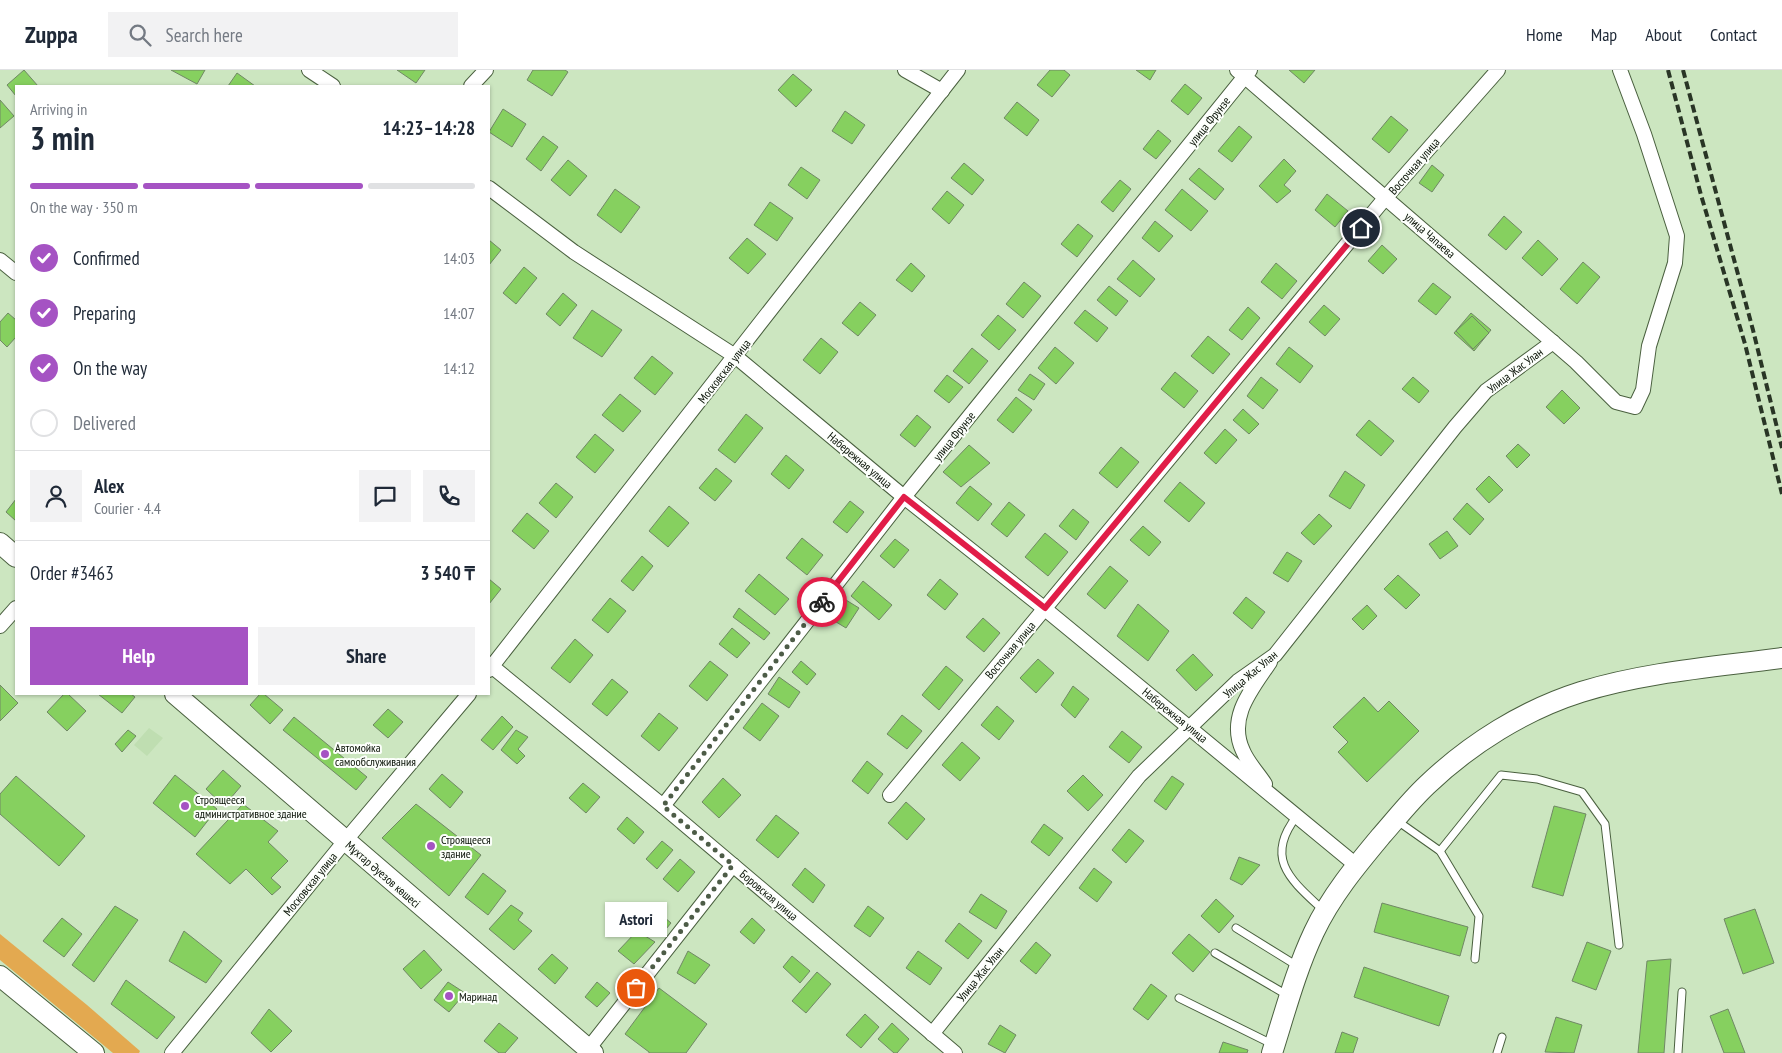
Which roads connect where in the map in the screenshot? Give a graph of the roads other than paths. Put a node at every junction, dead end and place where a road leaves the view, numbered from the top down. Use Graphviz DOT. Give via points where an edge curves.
graph roads {
  1 [pos="309,70"];
  2 [pos="486,70"];
  3 [pos="906,70"];
  4 [pos="958,70"];
  5 [pos="1498,70"];
  6 [pos="1620,70"];
  7 [pos="1244,72"];
  8 [pos="332,85"];
  9 [pos="472,85"];
  10 [pos="942,91"];
  11 [pos="490,189"];
  12 [pos="1386,197"];
  13 [pos="0,260"];
  14 [pos="15,272"];
  15 [pos="1553,342"];
  16 [pos="735,356"];
  17 [pos="904,497"];
  18 [pos="0,543"];
  19 [pos="15,556"];
  20 [pos="1045,608"];
  21 [pos="15,609"];
  22 [pos="0,626"];
  23 [pos="1275,655"];
  24 [pos="1782,658"];
  25 [pos="490,667"];
  26 [pos="176,695"];
  27 [pos="468,695"];
  28 [pos="1190,727"];
  29 [pos="890,795"];
  30 [pos="1275,798"];
  31 [pos="663,806"];
  32 [pos="1297,816"];
  33 [pos="1395,820"];
  34 [pos="345,841"];
  35 [pos="1440,851"];
  36 [pos="733,865"];
  37 [pos="1356,865"];
  38 [pos="1325,912"];
  39 [pos="1236,928"];
  40 [pos="1619,945"];
  41 [pos="1216,953"];
  42 [pos="1475,959"];
  43 [pos="1299,967"];
  44 [pos="0,976"];
  45 [pos="1682,992"];
  46 [pos="1290,997"];
  47 [pos="1179,998"];
  48 [pos="932,1034"];
  49 [pos="1502,1037"];
  50 [pos="1273,1049"];
  51 [pos="588,1052"];
  52 [pos="94,1053"];
  53 [pos="172,1053"];
  54 [pos="955,1053"];
  55 [pos="1497,1053"];
  56 [pos="1678,1053"];
  1 -- 8 [label="street"];
  2 -- 9 [label="street"];
  3 -- 10 [label="street"];
  4 -- 10 [label="street, Московская улица"];
  5 -- 12 [label="street, Восточная улица"];
  6 -- 15 [label="street, улица Чапаева" via="1677,236 1676,263 1650,346 1643,390 1635,407 1616,402"];
  7 -- 12 [label="street, улица Чапаева"];
  7 -- 17 [label="street, улица Фрунзе"];
  10 -- 16 [label="street, Московская улица"];
  11 -- 16 [label="street, Набережная улица" via="574,252"];
  12 -- 15 [label="street, улица Чапаева"];
  12 -- 20 [label="street, Восточная улица"];
  13 -- 14 [label="street"];
  15 -- 23 [label="street, Улица Жас Улан" via="1486,391"];
  16 -- 17 [label="street, Набережная улица"];
  16 -- 25 [label="street, Московская улица"];
  17 -- 20 [label="street, Набережная улица"];
  17 -- 31 [label="street, улица Фрунзе"];
  18 -- 19 [label="main road"];
  20 -- 28 [label="street, Набережная улица"];
  20 -- 29 [label="street, Восточная улица"];
  21 -- 22 [label="street"];
  23 -- 28 [label="street, Улица Жас Улан" via="1238,682"];
  23 -- 30 [label="street" via="1238,716 1237,734 1243,752"];
  24 -- 33 [label="main road" via="1625,680 1532,710 1465,753 1426,786"];
  25 -- 31 [label="street, Боровская улица"];
  26 -- 34 [label="main road, Мұхтар Әуезов көшесі"];
  27 -- 34 [label="street, Московская улица"];
  28 -- 30 [label="street, Набережная улица"];
  28 -- 48 [label="street, Улица Жас Улан" via="1139,776"];
  30 -- 32 [label="street, Набережная улица"];
  31 -- 36 [label="street, Боровская улица"];
  32 -- 37 [label="street, Набережная улица"];
  32 -- 38 [label="lane" via="1288,828 1283,846 1284,868 1297,886"];
  33 -- 35 [label="lane"];
  33 -- 37 [label="main road"];
  34 -- 51 [label="main road, Мұхтар Әуезов көшесі"];
  34 -- 53 [label="street, Московская улица"];
  35 -- 40 [label="lane" via="1501,775 1537,778 1582,792 1605,824"];
  35 -- 42 [label="lane" via="1479,916"];
  36 -- 48 [label="street, Боровская улица"];
  36 -- 51 [label="street"];
  37 -- 38 [label="main road"];
  38 -- 43 [label="main road"];
  39 -- 43 [label="lane"];
  41 -- 46 [label="lane"];
  43 -- 46 [label="main road"];
  44 -- 52 [label="main road"];
  45 -- 56 [label="lane"];
  46 -- 50 [label="main road"];
  47 -- 50 [label="lane"];
  48 -- 54 [label="street, Боровская улица"];
  49 -- 55 [label="lane"];
}
